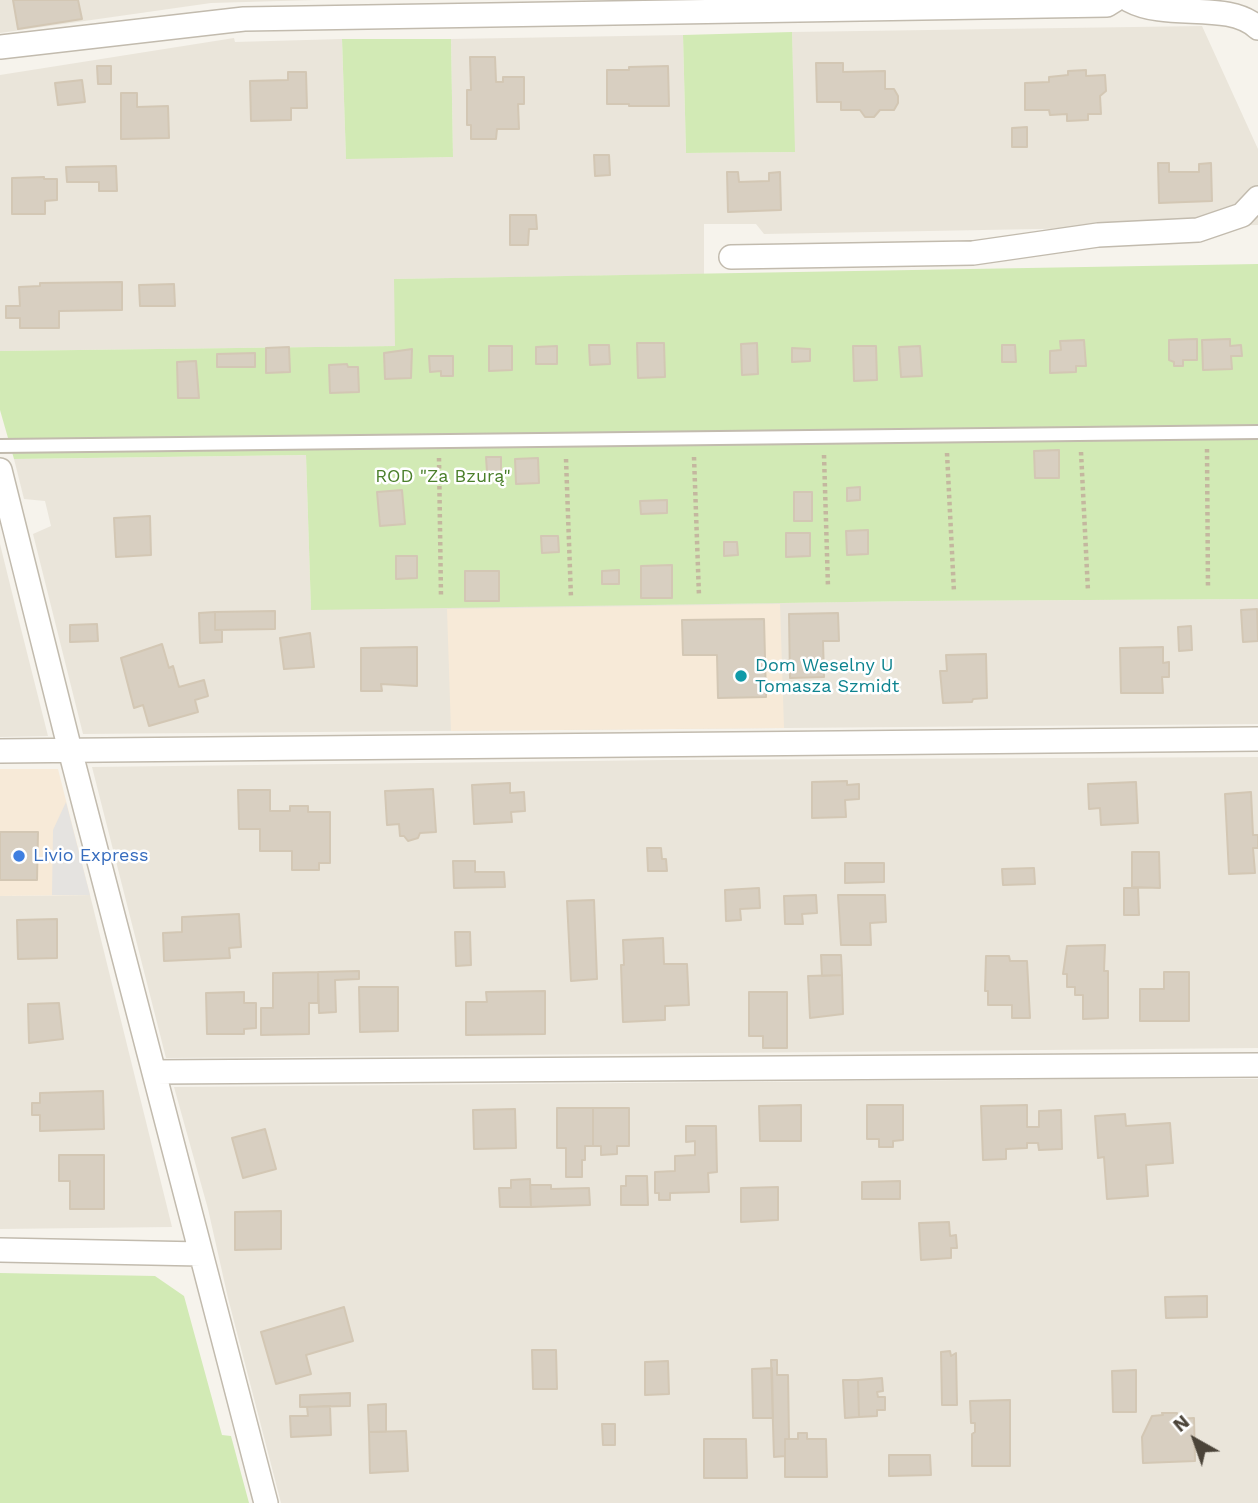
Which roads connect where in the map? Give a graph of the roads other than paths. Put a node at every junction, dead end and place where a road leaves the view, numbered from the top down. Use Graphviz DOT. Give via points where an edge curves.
graph roads {
  1 [pos="1115,0"];
  2 [pos="1129,0"];
  3 [pos="495,8"];
  4 [pos="1258,28"];
  5 [pos="0,47"];
  6 [pos="1258,198"];
  7 [pos="731,257"];
  8 [pos="1258,432"];
  9 [pos="0,446"];
  10 [pos="0,470"];
  11 [pos="1258,739"];
  12 [pos="70,750"];
  13 [pos="0,751"];
  14 [pos="1258,1065"];
  15 [pos="154,1072"];
  16 [pos="0,1250"];
  17 [pos="201,1254"];
  18 [pos="266,1503"];
  1 -- 3 [label="street" via="1107,5"];
  2 -- 4 [label="street" via="1162,7 1226,7 1252,19"];
  3 -- 5 [label="street" via="244,19"];
  6 -- 7 [label="street" via="1242,215 1198,230 1098,235 973,253"];
  8 -- 9 [label="lane"];
  10 -- 12 [label="street"];
  11 -- 12 [label="street"];
  12 -- 13 [label="street"];
  12 -- 15 [label="street"];
  14 -- 15 [label="street"];
  15 -- 17 [label="street"];
  16 -- 17 [label="street"];
  17 -- 18 [label="street"];
}
